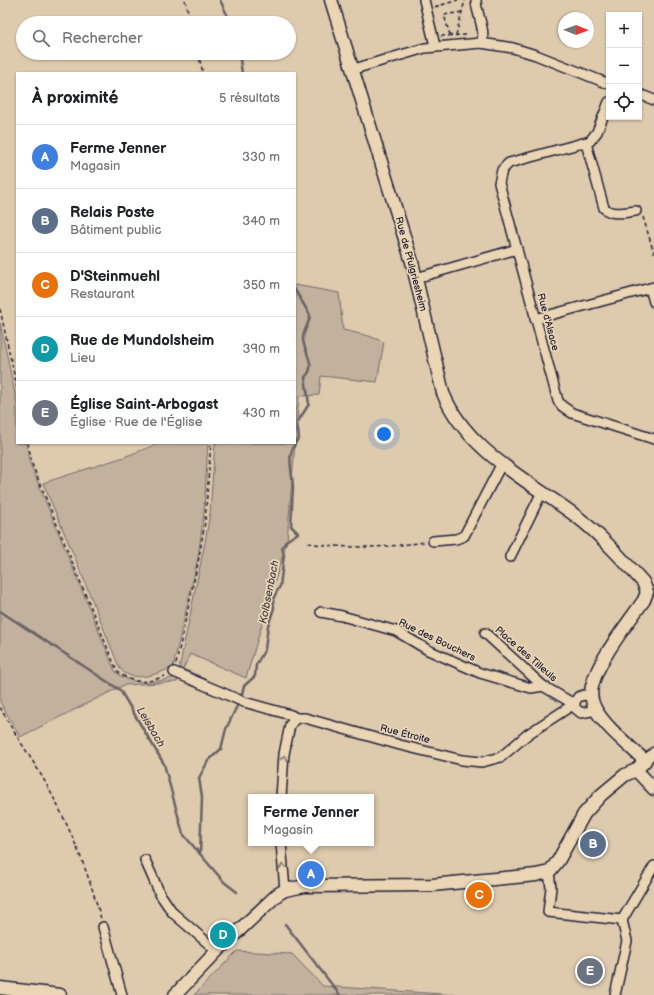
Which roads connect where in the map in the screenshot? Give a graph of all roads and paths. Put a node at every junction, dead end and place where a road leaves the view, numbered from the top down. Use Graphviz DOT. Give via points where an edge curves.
graph roads {
  1 [pos="185,0"];
  2 [pos="332,0"];
  3 [pos="458,0"];
  4 [pos="465,0"];
  5 [pos="476,0"];
  6 [pos="425,5"];
  7 [pos="462,12"];
  8 [pos="189,16"];
  9 [pos="450,35"];
  10 [pos="456,35"];
  11 [pos="481,43"];
  12 [pos="435,46"];
  13 [pos="200,60"];
  14 [pos="354,69"];
  15 [pos="203,72"];
  16 [pos="606,83"];
  17 [pos="642,95"];
  18 [pos="654,100"];
  19 [pos="606,110"];
  20 [pos="586,143"];
  21 [pos="636,211"];
  22 [pos="517,249"];
  23 [pos="654,253"];
  24 [pos="416,278"];
  25 [pos="652,287"];
  26 [pos="654,302"];
  27 [pos="0,309"];
  28 [pos="535,319"];
  29 [pos="16,383"];
  30 [pos="654,439"];
  31 [pos="28,444"];
  32 [pos="211,444"];
  33 [pos="502,463"];
  34 [pos="542,492"];
  35 [pos="432,542"];
  36 [pos="308,543"];
  37 [pos="510,557"];
  38 [pos="650,592"];
  39 [pos="321,612"];
  40 [pos="484,633"];
  41 [pos="174,672"];
  42 [pos="543,686"];
  43 [pos="591,697"];
  44 [pos="574,704"];
  45 [pos="0,707"];
  46 [pos="596,710"];
  47 [pos="296,718"];
  48 [pos="654,752"];
  49 [pos="645,761"];
  50 [pos="636,770"];
  51 [pos="654,789"];
  52 [pos="281,794"];
  53 [pos="280,846"];
  54 [pos="145,860"];
  55 [pos="654,866"];
  56 [pos="549,872"];
  57 [pos="285,890"];
  58 [pos="622,920"];
  59 [pos="103,927"];
  60 [pos="217,951"];
  61 [pos="0,988"];
  62 [pos="60,995"];
  63 [pos="122,995"];
  64 [pos="175,995"];
  65 [pos="615,995"];
  1 -- 8 [label="path"];
  2 -- 14 [label="main road, Rue de Pfulgriesheim"];
  3 -- 6 [label="path"];
  4 -- 7 [label="path"];
  5 -- 11 [label="street" via="483,35"];
  6 -- 12 [label="street"];
  7 -- 9 [label="path" via="444,15"];
  7 -- 10 [label="path"];
  11 -- 12 [label="street"];
  11 -- 16 [label="street" via="536,55"];
  12 -- 14 [label="street"];
  13 -- 15 [label="path"];
  14 -- 24 [label="main road, Rue de Pfulgriesheim"];
  17 -- 18 [label="street"];
  19 -- 20 [label="street" via="597,132"];
  20 -- 21 [label="street" via="604,208 616,213"];
  20 -- 22 [label="street, Rue d'Alsace" via="514,161 502,170 499,179 500,189"];
  21 -- 23 [label="path" via="644,218"];
  22 -- 24 [label="street"];
  22 -- 28 [label="street, Rue d'Alsace"];
  24 -- 33 [label="main road, Rue de Pfulgriesheim" via="443,393 450,410 462,426"];
  25 -- 26 [label="street"];
  25 -- 28 [label="street"];
  27 -- 29 [label="path"];
  28 -- 30 [label="street, Rue d'Alsace" via="556,397 562,406 572,413"];
  31 -- 41 [label="path" via="32,464 117,671 126,679 138,683"];
  32 -- 41 [label="path" via="203,536"];
  33 -- 34 [label="main road, Rue de Pfulgriesheim"];
  33 -- 35 [label="street" via="464,536"];
  34 -- 37 [label="street"];
  34 -- 38 [label="main road, Rue de Pfulgriesheim" via="598,534"];
  35 -- 36 [label="path" via="361,548 338,548"];
  38 -- 43 [label="main road, Rue de Pfulgriesheim" via="604,661 592,686"];
  39 -- 42 [label="street, Rue des Bouchers" via="396,631 428,650 480,673 531,688"];
  40 -- 42 [label="street, Place des Tilleuls"];
  41 -- 47 [label="street, Rue Étroite" via="241,700"];
  42 -- 44 [label="street, Place des Tilleuls"];
  43 -- 44 [label="street" via="580,696"];
  43 -- 46 [label="main road"];
  44 -- 46 [label="street, Place des Tilleuls" via="581,713"];
  44 -- 47 [label="street, Rue Étroite" via="528,734 501,757 482,762 462,760 305,718"];
  45 -- 59 [label="path" via="50,791 71,833 92,886"];
  46 -- 49 [label="main road"];
  52 -- 47 [label="street, one-way" via="284,754 290,725"];
  48 -- 49 [label="street"];
  49 -- 50 [label="main road"];
  50 -- 51 [label="main road"];
  50 -- 56 [label="main road" via="624,775 584,814 558,861"];
  57 -- 53 [label="street, one-way"];
  54 -- 60 [label="street" via="160,894 173,913"];
  55 -- 58 [label="street"];
  56 -- 57 [label="main road" via="432,885 321,886"];
  56 -- 58 [label="street" via="551,888 548,912"];
  57 -- 60 [label="main road"];
  58 -- 65 [label="street" via="627,941"];
  59 -- 63 [label="street"];
  60 -- 64 [label="main road"];
  61 -- 62 [label="main road"];
}
